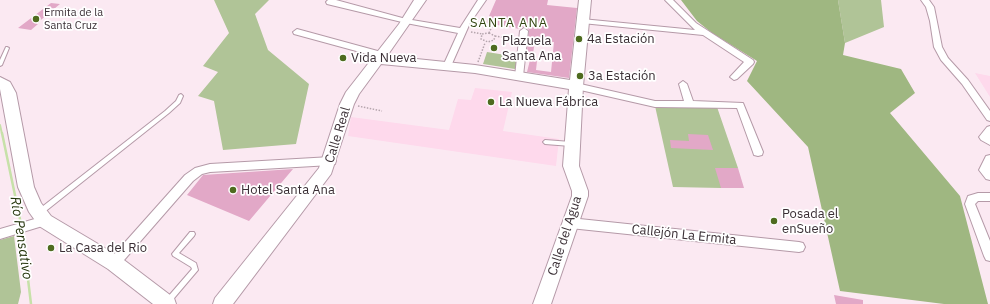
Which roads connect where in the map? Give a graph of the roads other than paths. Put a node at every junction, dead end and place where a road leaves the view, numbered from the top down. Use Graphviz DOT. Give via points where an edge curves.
graph roads {
  1 [pos="332,0"];
  2 [pos="362,0"];
  3 [pos="420,0"];
  4 [pos="482,0"];
  5 [pos="581,0"];
  6 [pos="669,0"];
  7 [pos="929,2"];
  8 [pos="355,8"];
  9 [pos="406,21"];
  10 [pos="582,21"];
  11 [pos="463,31"];
  12 [pos="297,32"];
  13 [pos="705,33"];
  14 [pos="523,36"];
  15 [pos="7,48"];
  16 [pos="380,57"];
  17 [pos="0,65"];
  18 [pos="447,66"];
  19 [pos="519,76"];
  20 [pos="734,78"];
  21 [pos="0,82"];
  22 [pos="683,84"];
  23 [pos="576,86"];
  24 [pos="181,96"];
  25 [pos="690,105"];
  26 [pos="990,118"];
  27 [pos="990,130"];
  28 [pos="990,141"];
  29 [pos="544,142"];
  30 [pos="572,144"];
  31 [pos="758,152"];
  32 [pos="990,159"];
  33 [pos="330,161"];
  34 [pos="990,176"];
  35 [pos="990,197"];
  36 [pos="39,219"];
  37 [pos="570,223"];
  38 [pos="5,233"];
  39 [pos="192,234"];
  40 [pos="799,247"];
  41 [pos="990,256"];
  42 [pos="114,263"];
  43 [pos="166,304"];
  44 [pos="222,304"];
  45 [pos="542,304"];
  1 -- 8 [label="street" via="330,2"];
  2 -- 8 [label="street"];
  3 -- 9 [label="street, Calle Real"];
  4 -- 11 [label="street"];
  5 -- 10 [label="street, Calle del Agua"];
  6 -- 13 [label="street" via="685,18"];
  7 -- 26 [label="street" via="938,47"];
  8 -- 9 [label="street"];
  9 -- 11 [label="street"];
  9 -- 16 [label="street, Calle Real"];
  10 -- 13 [label="street"];
  10 -- 23 [label="street, Calle del Agua"];
  11 -- 18 [label="street"];
  12 -- 16 [label="street"];
  13 -- 20 [label="street" via="750,62"];
  14 -- 19 [label="street"];
  15 -- 17 [label="lane"];
  16 -- 18 [label="street"];
  16 -- 33 [label="street, Calle Real" via="347,104"];
  18 -- 19 [label="street"];
  19 -- 23 [label="street"];
  21 -- 36 [label="street" via="9,93 19,155"];
  22 -- 25 [label="street"];
  23 -- 25 [label="street" via="651,103"];
  23 -- 30 [label="street, Calle del Agua"];
  24 -- 36 [label="lane" via="168,112"];
  25 -- 31 [label="street" via="740,105"];
  27 -- 28 [label="street" via="984,137"];
  29 -- 30 [label="lane"];
  30 -- 37 [label="street, Calle del Agua" via="571,166 580,196"];
  32 -- 34 [label="street" via="984,170"];
  33 -- 42 [label="street" via="210,168 199,171 189,178"];
  33 -- 44 [label="street, Calle Real" via="326,170"];
  35 -- 41 [label="street" via="972,199 970,204"];
  36 -- 38 [label="street"];
  36 -- 42 [label="street"];
  37 -- 40 [label="street, Callejón La Ermita"];
  37 -- 45 [label="street, Calle del Agua"];
  39 -- 43 [label="lane" via="175,254 194,265 195,270"];
  42 -- 43 [label="street"];
}
